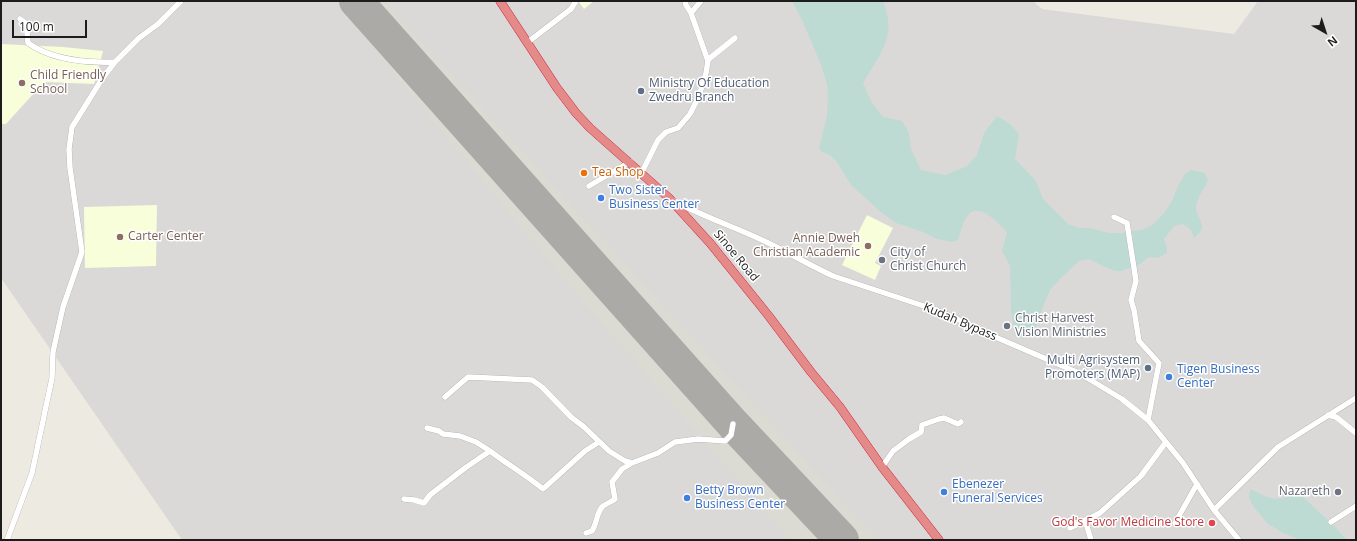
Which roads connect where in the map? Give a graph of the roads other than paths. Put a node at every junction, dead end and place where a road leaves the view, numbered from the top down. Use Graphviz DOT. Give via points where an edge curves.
graph roads {
  1 [pos="181,1"];
  2 [pos="500,1"];
  3 [pos="576,1"];
  4 [pos="685,1"];
  5 [pos="701,1"];
  6 [pos="691,13"];
  7 [pos="20,20"];
  8 [pos="735,38"];
  9 [pos="528,42"];
  10 [pos="708,61"];
  11 [pos="115,62"];
  12 [pos="630,162"];
  13 [pos="642,172"];
  14 [pos="589,186"];
  15 [pos="669,198"];
  16 [pos="1114,217"];
  17 [pos="445,397"];
  18 [pos="1356,398"];
  19 [pos="1328,415"];
  20 [pos="1148,420"];
  21 [pos="961,422"];
  22 [pos="733,424"];
  23 [pos="427,428"];
  24 [pos="1356,433"];
  25 [pos="599,442"];
  26 [pos="1166,442"];
  27 [pos="490,451"];
  28 [pos="632,463"];
  29 [pos="882,467"];
  30 [pos="1197,484"];
  31 [pos="404,499"];
  32 [pos="1356,506"];
  33 [pos="1214,510"];
  34 [pos="1085,520"];
  35 [pos="1332,522"];
  36 [pos="1175,523"];
  37 [pos="1070,528"];
  38 [pos="586,533"];
  39 [pos="7,540"];
  40 [pos="939,540"];
  41 [pos="1091,540"];
  42 [pos="1239,540"];
  1 -- 11 [label="street"];
  2 -- 9 [label="highway, Sinoe Road"];
  3 -- 9 [label="street" via="571,8"];
  4 -- 6 [label="street"];
  5 -- 6 [label="street"];
  6 -- 10 [label="street"];
  7 -- 11 [label="street" via="29,26 28,43 37,50 84,61"];
  8 -- 10 [label="street"];
  9 -- 12 [label="highway, Sinoe Road" via="576,113"];
  10 -- 13 [label="street" via="690,114 678,128 666,132 658,140"];
  11 -- 39 [label="street" via="72,127 70,168 82,252 63,307 53,352 52,378 32,473"];
  12 -- 13 [label="highway, Sinoe Road"];
  12 -- 14 [label="street"];
  13 -- 15 [label="highway, Sinoe Road"];
  15 -- 20 [label="street, Kudah Bypass" via="764,241 822,271 936,310 1080,373 1122,399"];
  15 -- 29 [label="highway, Sinoe Road" via="710,243 768,315 840,407"];
  16 -- 20 [label="street" via="1127,223 1136,282 1130,300 1139,341 1159,363"];
  17 -- 25 [label="street" via="468,378 532,380 542,386"];
  18 -- 19 [label="street"];
  19 -- 24 [label="street" via="1336,417"];
  19 -- 33 [label="street" via="1278,447"];
  20 -- 26 [label="street, Kudah Bypass"];
  21 -- 29 [label="street" via="958,424 944,418 922,425 921,432 893,451"];
  22 -- 28 [label="street" via="731,435 725,441 698,439 675,442 658,453"];
  23 -- 27 [label="street" via="460,436"];
  25 -- 27 [label="street" via="585,451 543,489"];
  25 -- 28 [label="street" via="609,451"];
  26 -- 30 [label="street, Kudah Bypass"];
  26 -- 34 [label="street" via="1141,476 1100,513"];
  27 -- 31 [label="street" via="430,495 424,503"];
  28 -- 38 [label="street" via="622,469 612,482 615,498 603,506 597,515 596,525 592,531"];
  29 -- 40 [label="highway, Sinoe Road"];
  30 -- 33 [label="street, Kudah Bypass"];
  30 -- 36 [label="street"];
  32 -- 35 [label="street"];
  33 -- 42 [label="street, Kudah Bypass"];
  34 -- 37 [label="street"];
  34 -- 41 [label="street"];
}
